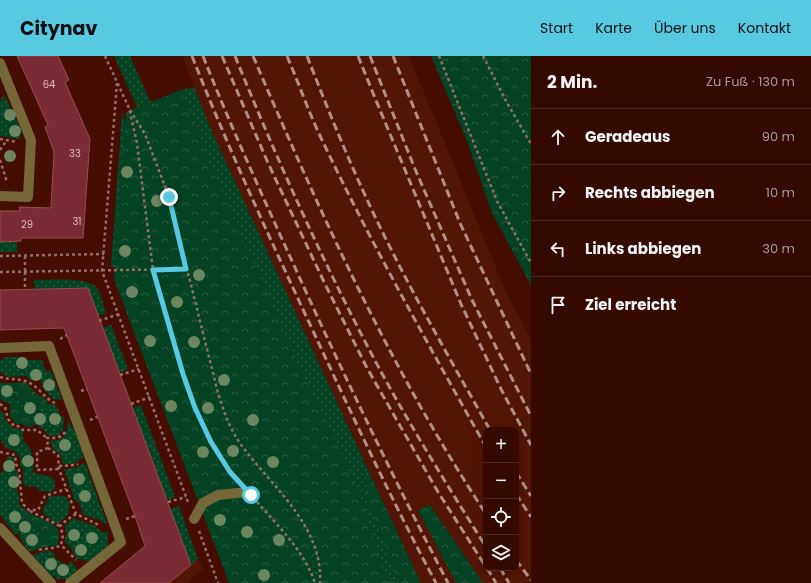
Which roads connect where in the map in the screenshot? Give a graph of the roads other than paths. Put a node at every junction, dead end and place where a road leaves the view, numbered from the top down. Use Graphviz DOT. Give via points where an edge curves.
graph roads {
  1 [pos="0,63"];
  2 [pos="0,196"];
  3 [pos="0,348"];
  4 [pos="248,492"];
  5 [pos="194,519"];
  6 [pos="0,528"];
  7 [pos="51,583"];
  8 [pos="70,583"];
  1 -- 2 [label="lane" via="31,140 28,197"];
  3 -- 8 [label="lane" via="49,346 121,542"];
  4 -- 5 [label="lane" via="218,495 203,503"];
  6 -- 7 [label="lane"];
}
